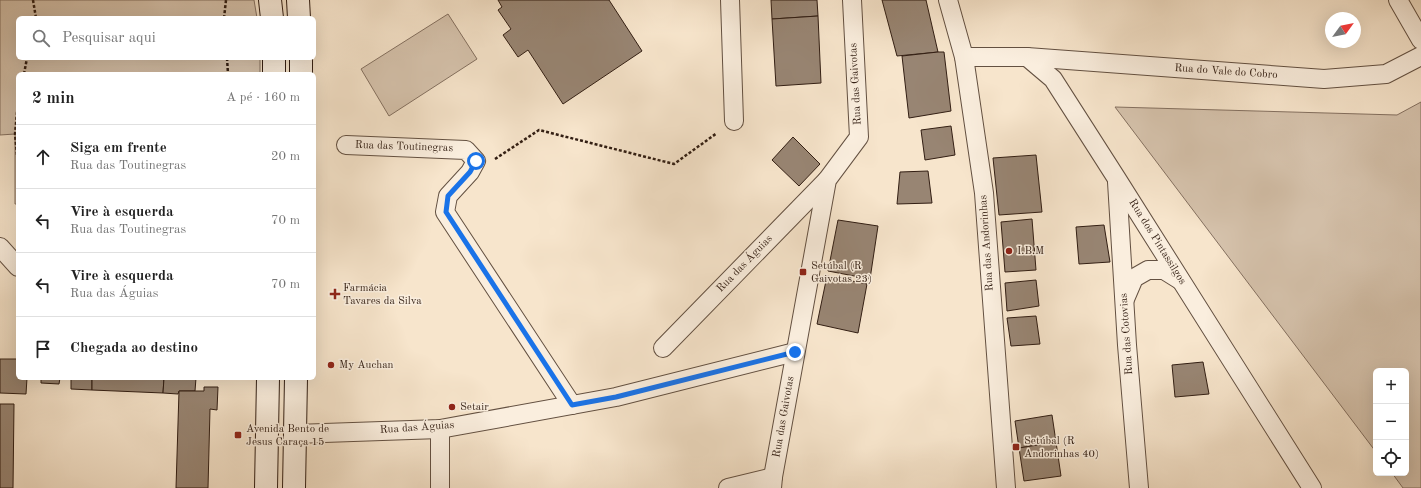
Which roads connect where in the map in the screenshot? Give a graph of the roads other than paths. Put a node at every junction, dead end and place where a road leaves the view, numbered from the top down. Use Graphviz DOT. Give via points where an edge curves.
graph roads {
  1 [pos="270,0"];
  2 [pos="298,0"];
  3 [pos="730,0"];
  4 [pos="852,0"];
  5 [pos="948,0"];
  6 [pos="1398,0"];
  7 [pos="272,16"];
  8 [pos="299,16"];
  9 [pos="1421,40"];
  10 [pos="964,56"];
  11 [pos="1421,56"];
  12 [pos="1027,57"];
  13 [pos="274,60"];
  14 [pos="301,60"];
  15 [pos="274,72"];
  16 [pos="301,72"];
  17 [pos="734,121"];
  18 [pos="346,145"];
  19 [pos="1117,179"];
  20 [pos="827,180"];
  21 [pos="0,248"];
  22 [pos="16,265"];
  23 [pos="1181,280"];
  24 [pos="1124,300"];
  25 [pos="663,348"];
  26 [pos="795,352"];
  27 [pos="268,380"];
  28 [pos="296,380"];
  29 [pos="572,405"];
  30 [pos="440,429"];
  31 [pos="295,434"];
  32 [pos="772,483"];
  33 [pos="266,488"];
  34 [pos="294,488"];
  35 [pos="440,488"];
  36 [pos="728,488"];
  37 [pos="1006,488"];
  38 [pos="1140,488"];
  39 [pos="1312,488"];
  1 -- 7 [label="main road"];
  2 -- 8 [label="main road"];
  3 -- 17 [label="street"];
  4 -- 20 [label="street, Rua das Gaivotas" via="859,136"];
  5 -- 10 [label="street, Rua das Andorinhas"];
  6 -- 9 [label="street"];
  10 -- 12 [label="street"];
  10 -- 37 [label="street, Rua das Andorinhas" via="984,193"];
  11 -- 12 [label="street, Rua do Vale do Cobro" via="1386,74 1324,79"];
  12 -- 19 [label="street, Rua dos Pintassilgos" via="1053,79"];
  13 -- 15 [label="main road"];
  14 -- 16 [label="main road"];
  18 -- 29 [label="street, Rua das Toutinegras" via="466,150 476,161 470,172 448,196 446,212"];
  19 -- 23 [label="street, Rua dos Pintassilgos"];
  19 -- 24 [label="street, Rua das Cotovias"];
  20 -- 25 [label="street, Rua das Águias"];
  20 -- 26 [label="street, Rua das Gaivotas"];
  21 -- 22 [label="street"];
  23 -- 24 [label="street" via="1164,270 1148,270 1134,278"];
  23 -- 39 [label="street, Rua dos Pintassilgos"];
  24 -- 38 [label="street, Rua das Cotovias"];
  26 -- 29 [label="street, Rua das Águias" via="616,397"];
  26 -- 32 [label="street, Rua das Gaivotas"];
  27 -- 33 [label="main road"];
  28 -- 31 [label="main road"];
  29 -- 30 [label="street, Rua das Águias"];
  30 -- 31 [label="street, Rua das Águias"];
  30 -- 35 [label="street"];
  31 -- 34 [label="main road"];
  32 -- 36 [label="street"];
}
